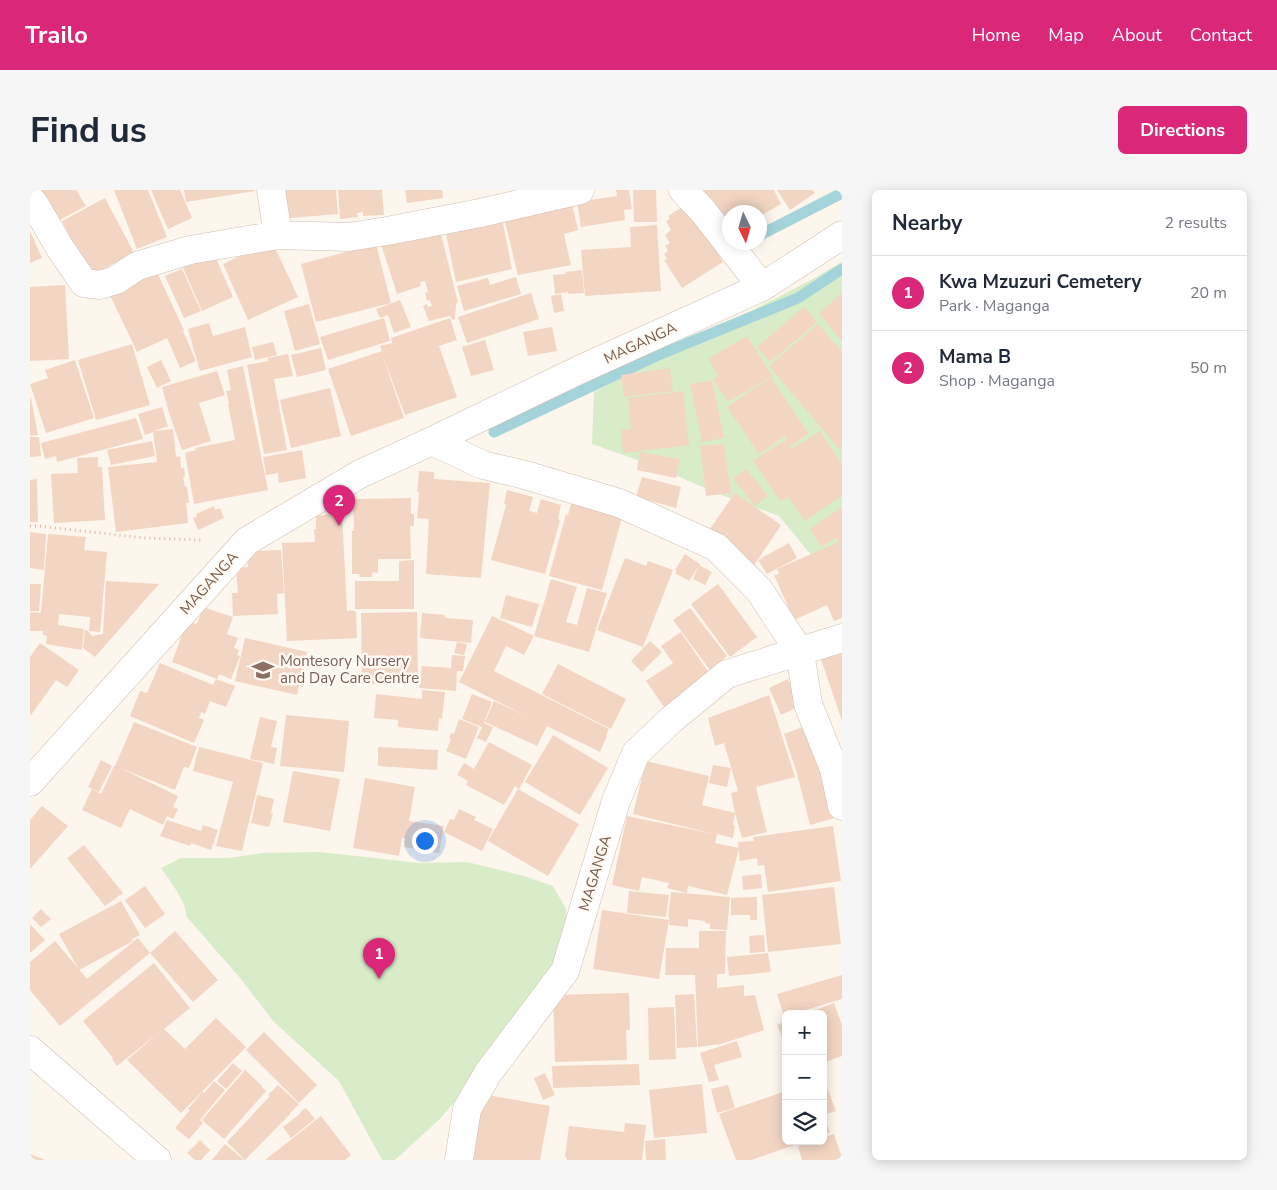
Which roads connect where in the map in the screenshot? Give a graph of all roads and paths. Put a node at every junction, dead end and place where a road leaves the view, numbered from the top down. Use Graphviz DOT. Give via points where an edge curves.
graph roads {
  1 [pos="271,190"];
  2 [pos="580,190"];
  3 [pos="683,190"];
  4 [pos="30,199"];
  5 [pos="278,235"];
  6 [pos="842,235"];
  7 [pos="762,287"];
  8 [pos="432,441"];
  9 [pos="30,526"];
  10 [pos="248,541"];
  11 [pos="842,638"];
  12 [pos="800,652"];
  13 [pos="35,766"];
  14 [pos="842,806"];
  15 [pos="30,1050"];
  16 [pos="157,1160"];
  17 [pos="460,1160"];
  1 -- 5 [label="street"];
  2 -- 5 [label="street" via="480,213 349,237"];
  3 -- 7 [label="street"];
  4 -- 5 [label="street" via="84,283 100,285 116,280 137,266 190,250"];
  6 -- 7 [label="street, MAGANGA"];
  7 -- 8 [label="street, MAGANGA"];
  8 -- 10 [label="street, MAGANGA" via="360,474"];
  8 -- 12 [label="street" via="483,465 619,504 716,547 759,590"];
  9 -- 10 [label="path" via="144,538"];
  10 -- 13 [label="street, MAGANGA"];
  11 -- 12 [label="street, MAGANGA"];
  12 -- 14 [label="street" via="808,704 834,769"];
  12 -- 17 [label="street, MAGANGA" via="727,674 636,753 616,801 565,972 488,1074 467,1109"];
  15 -- 16 [label="street"];
}
